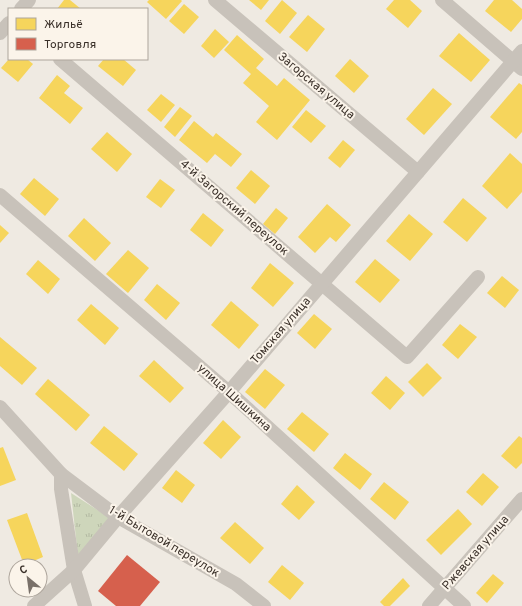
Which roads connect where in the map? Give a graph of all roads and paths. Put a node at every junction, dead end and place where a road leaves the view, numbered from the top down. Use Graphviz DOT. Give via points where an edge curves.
graph roads {
  1 [pos="29,0"];
  2 [pos="215,0"];
  3 [pos="442,0"];
  4 [pos="22,8"];
  5 [pos="8,24"];
  6 [pos="0,33"];
  7 [pos="61,60"];
  8 [pos="519,61"];
  9 [pos="418,172"];
  10 [pos="0,195"];
  11 [pos="478,277"];
  12 [pos="322,283"];
  13 [pos="229,392"];
  14 [pos="0,407"];
  15 [pos="61,474"];
  16 [pos="522,499"];
  17 [pos="118,517"];
  18 [pos="74,570"];
  19 [pos="445,590"];
  20 [pos="34,606"];
  21 [pos="85,606"];
  22 [pos="264,606"];
  23 [pos="429,606"];
  24 [pos="464,606"];
  1 -- 4 [label="street"];
  2 -- 9 [label="street, Загорская улица"];
  3 -- 8 [label="street"];
  5 -- 6 [label="street"];
  7 -- 12 [label="street, 4-й Загорский переулок"];
  8 -- 9 [label="street, Томская улица"];
  9 -- 12 [label="street, Томская улица"];
  10 -- 13 [label="street, улица Шишкина"];
  11 -- 12 [label="street, 4-й Загорский переулок" via="407,357"];
  12 -- 13 [label="street, Томская улица"];
  13 -- 17 [label="street, Томская улица"];
  13 -- 19 [label="street, улица Шишкина"];
  14 -- 15 [label="street, 1-й Бытовой переулок"];
  15 -- 17 [label="street, 1-й Бытовой переулок"];
  15 -- 18 [label="street" via="61,489"];
  16 -- 19 [label="street, Ржевская улица"];
  17 -- 18 [label="street, Томская улица"];
  17 -- 22 [label="street, 1-й Бытовой переулок" via="236,584"];
  18 -- 20 [label="street, Томская улица"];
  18 -- 21 [label="street"];
  19 -- 23 [label="street, Ржевская улица"];
  19 -- 24 [label="street, улица Шишкина"];
}
